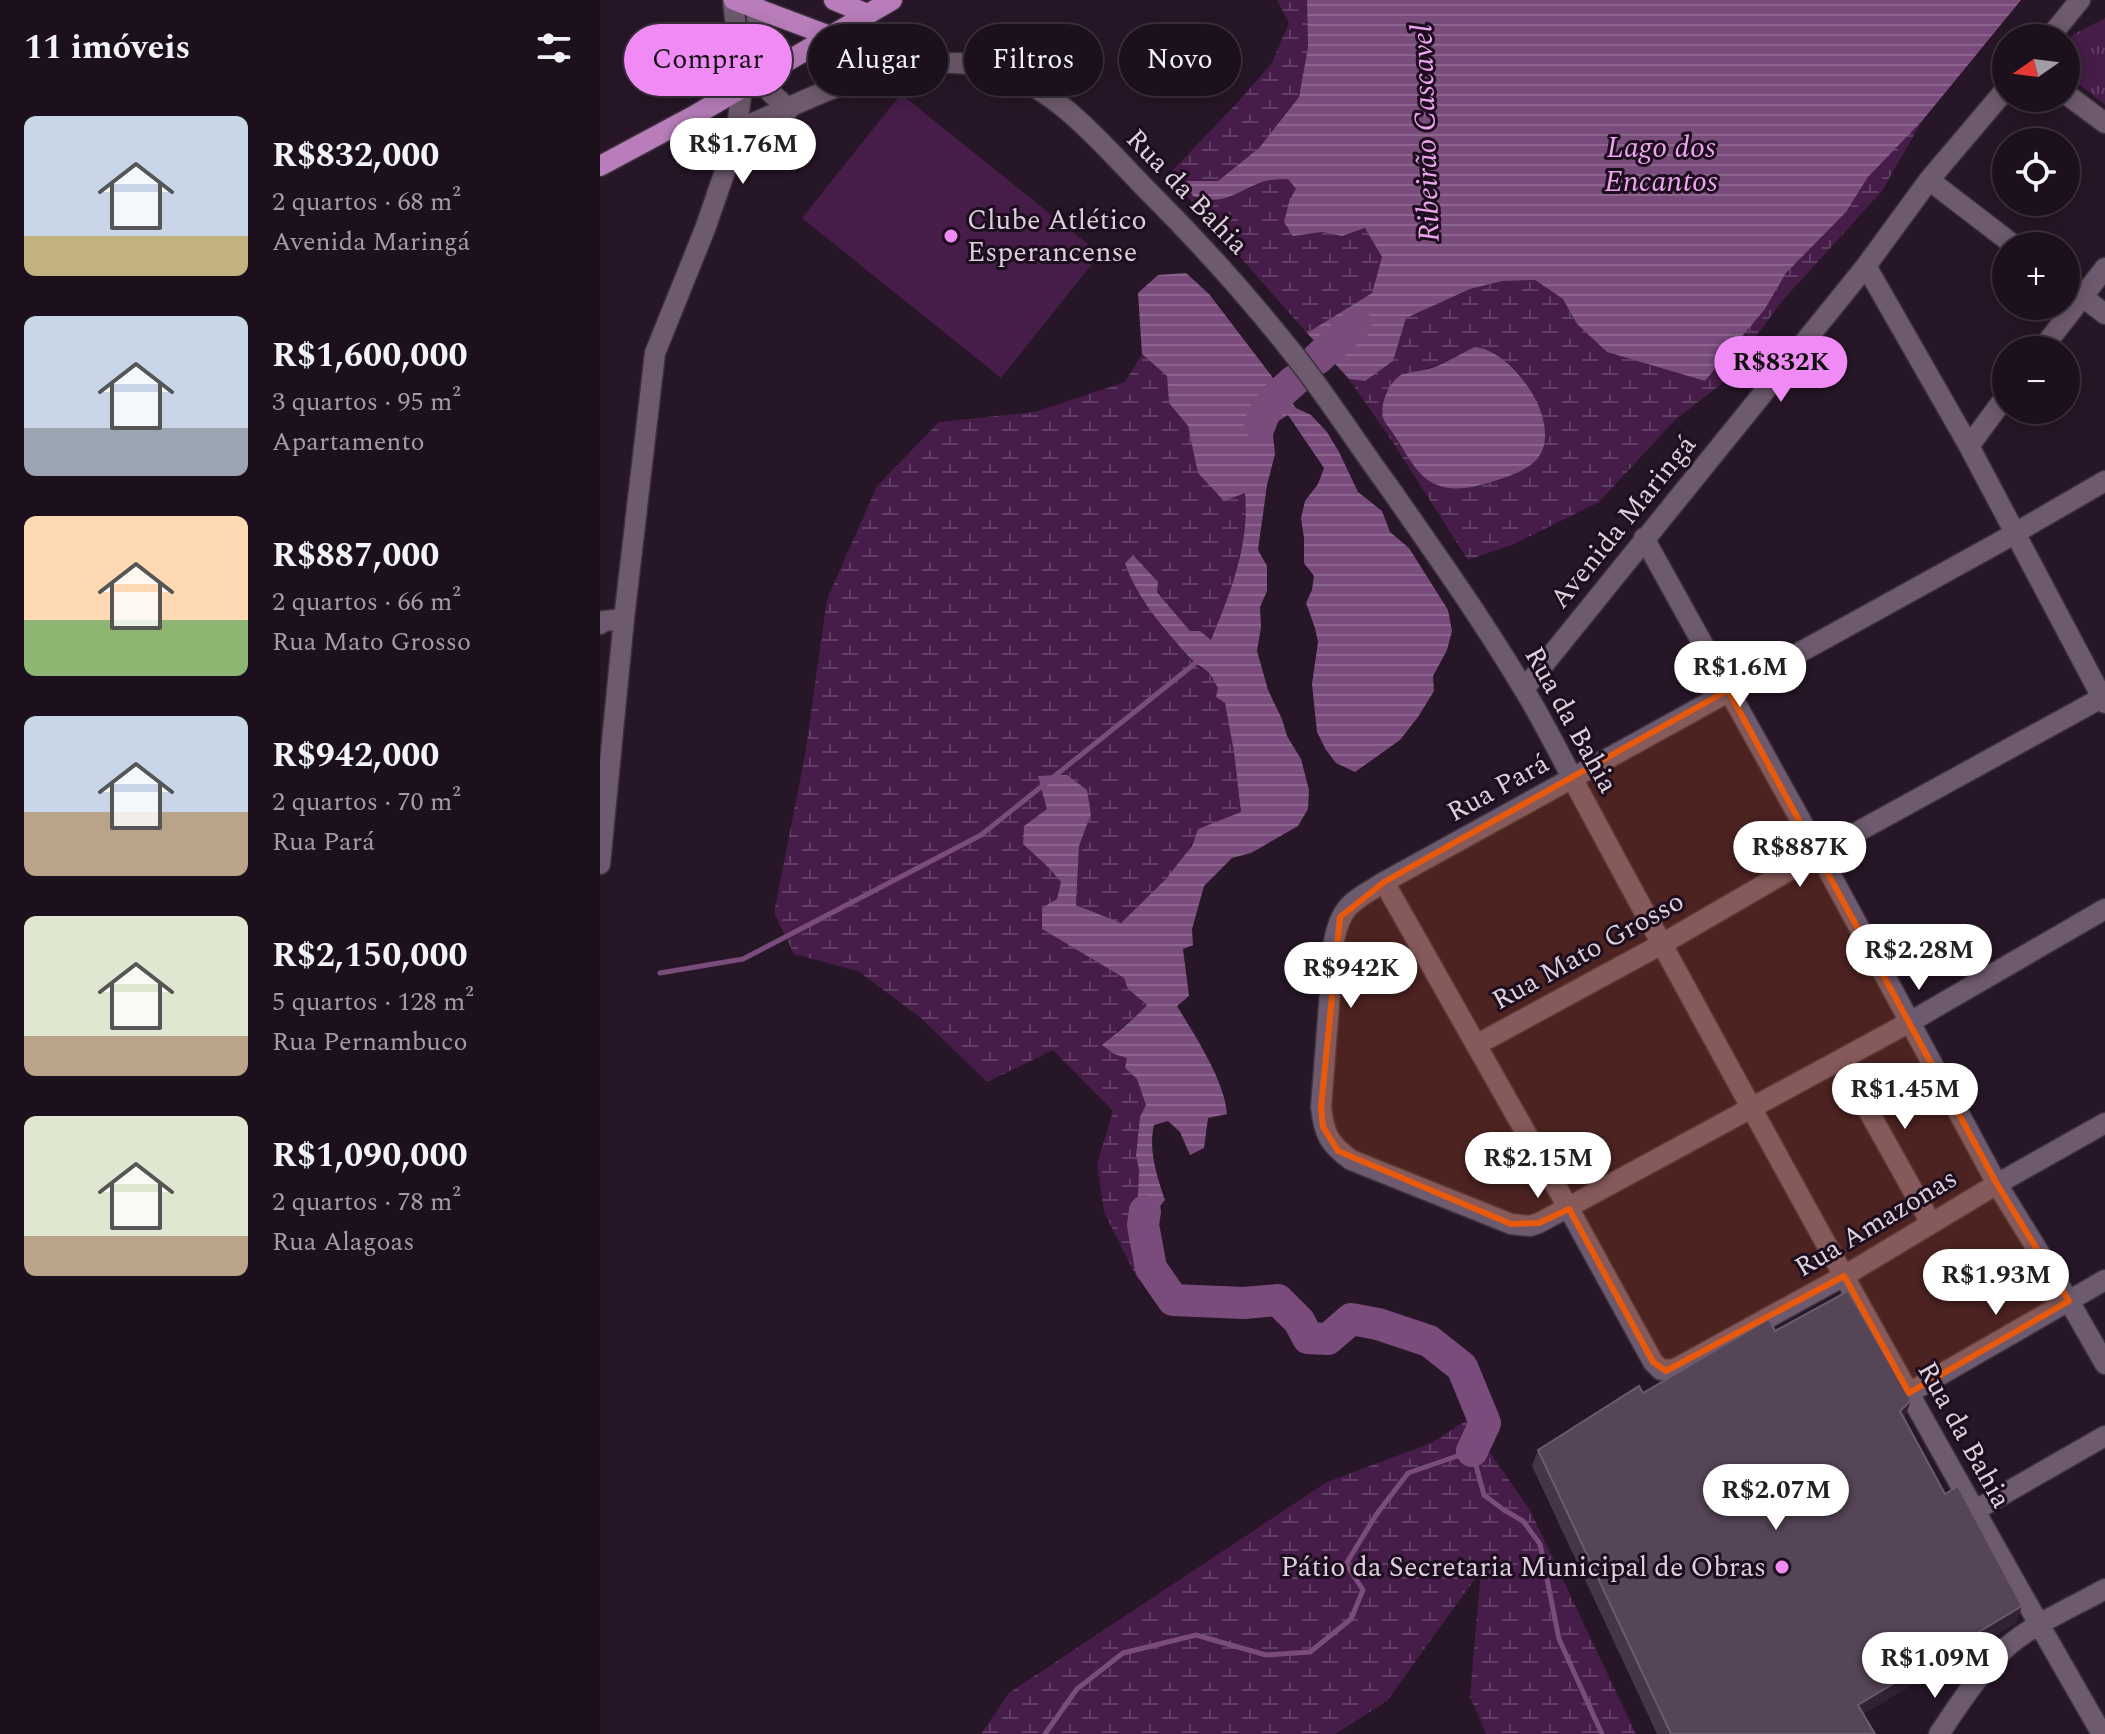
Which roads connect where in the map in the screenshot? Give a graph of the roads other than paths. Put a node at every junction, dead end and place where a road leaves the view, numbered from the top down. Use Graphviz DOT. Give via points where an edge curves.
graph roads {
  1 [pos="733,0"];
  2 [pos="834,0"];
  3 [pos="892,0"];
  4 [pos="2080,0"];
  5 [pos="755,4"];
  6 [pos="867,14"];
  7 [pos="735,24"];
  8 [pos="758,24"];
  9 [pos="850,24"];
  10 [pos="2060,24"];
  11 [pos="808,27"];
  12 [pos="727,96"];
  13 [pos="741,96"];
  14 [pos="774,96"];
  15 [pos="2080,104"];
  16 [pos="1992,106"];
  17 [pos="789,109"];
  18 [pos="2105,123"];
  19 [pos="737,130"];
  20 [pos="600,166"];
  21 [pos="1929,180"];
  22 [pos="1997,232"];
  23 [pos="1866,266"];
  24 [pos="2105,268"];
  25 [pos="2080,286"];
  26 [pos="2080,295"];
  27 [pos="2105,314"];
  28 [pos="1992,415"];
  29 [pos="1969,446"];
  30 [pos="2105,481"];
  31 [pos="2015,533"];
  32 [pos="1644,538"];
  33 [pos="624,619"];
  34 [pos="600,624"];
  35 [pos="1524,689"];
  36 [pos="1728,690"];
  37 [pos="2104,699"];
  38 [pos="1573,779"];
  39 [pos="1819,853"];
  40 [pos="600,864"];
  41 [pos="1384,882"];
  42 [pos="2105,909"];
  43 [pos="1662,944"];
  44 [pos="1910,1022"];
  45 [pos="1476,1045"];
  46 [pos="1840,1060"];
  47 [pos="1752,1108"];
  48 [pos="2105,1123"];
  49 [pos="1997,1184"];
  50 [pos="1569,1209"];
  51 [pos="1931,1223"];
  52 [pos="1844,1276"];
  53 [pos="2105,1280"];
  54 [pos="2069,1301"];
  55 [pos="2105,1364"];
  56 [pos="1909,1393"];
  57 [pos="1887,1406"];
  58 [pos="2105,1436"];
  59 [pos="1974,1511"];
  60 [pos="2105,1589"];
  61 [pos="2039,1625"];
  62 [pos="1939,1734"];
  63 [pos="2102,1734"];
  1 -- 5 [label="main road"];
  1 -- 7 [label="street"];
  2 -- 6 [label="main road"];
  3 -- 6 [label="main road"];
  4 -- 10 [label="street"];
  5 -- 8 [label="street"];
  5 -- 11 [label="main road"];
  6 -- 9 [label="main road"];
  12 -- 20 [label="main road"];
  13 -- 19 [label="street"];
  14 -- 17 [label="street"];
  15 -- 18 [label="street"];
  16 -- 21 [label="street, Avenida Maringá"];
  17 -- 19 [label="street, Rua da Bahia"];
  17 -- 35 [label="street, Rua da Bahia" via="877,72 929,63 1001,71 1050,97 1205,248 1291,350"];
  19 -- 33 [label="street" via="705,229 655,353"];
  21 -- 22 [label="street"];
  21 -- 23 [label="street, Avenida Maringá"];
  23 -- 29 [label="street"];
  23 -- 32 [label="street, Avenida Maringá"];
  24 -- 25 [label="street"];
  26 -- 27 [label="street"];
  28 -- 29 [label="street"];
  29 -- 31 [label="street"];
  30 -- 31 [label="street, Rua Pará"];
  31 -- 36 [label="street, Rua Pará"];
  31 -- 37 [label="street"];
  32 -- 35 [label="street, Avenida Maringá"];
  32 -- 36 [label="street"];
  33 -- 34 [label="street"];
  33 -- 40 [label="street"];
  35 -- 38 [label="street, Rua da Bahia"];
  36 -- 38 [label="street, Rua Pará"];
  36 -- 39 [label="street"];
  37 -- 39 [label="street, Rua Mato Grosso"];
  38 -- 41 [label="street, Rua Pará"];
  38 -- 43 [label="street, Rua da Bahia"];
  39 -- 43 [label="street, Rua Mato Grosso"];
  39 -- 44 [label="street"];
  41 -- 45 [label="street"];
  41 -- 50 [label="street, Rua Pará" via="1353,901 1340,917 1334,941 1321,1107 1329,1140 1351,1160 1511,1224 1530,1226"];
  42 -- 44 [label="street"];
  43 -- 45 [label="street, Rua Mato Grosso"];
  43 -- 47 [label="street, Rua da Bahia"];
  44 -- 46 [label="street"];
  44 -- 49 [label="street"];
  45 -- 50 [label="street"];
  46 -- 47 [label="street"];
  46 -- 51 [label="street"];
  47 -- 50 [label="street"];
  47 -- 52 [label="street, Rua da Bahia"];
  48 -- 49 [label="street, Rua Amazonas"];
  49 -- 51 [label="street, Rua Amazonas"];
  49 -- 54 [label="street"];
  50 -- 52 [label="street, Rua Amazonas" via="1661,1370 1675,1369"];
  51 -- 52 [label="street, Rua Amazonas"];
  52 -- 56 [label="street, Rua da Bahia"];
  53 -- 54 [label="street"];
  54 -- 55 [label="street"];
  54 -- 56 [label="street"];
  56 -- 57 [label="street"];
  56 -- 59 [label="street, Rua da Bahia"];
  58 -- 59 [label="street"];
  59 -- 61 [label="street, Rua da Bahia"];
  60 -- 61 [label="street"];
  61 -- 62 [label="street" via="1992,1661"];
  61 -- 63 [label="street, Rua da Bahia"];
}
